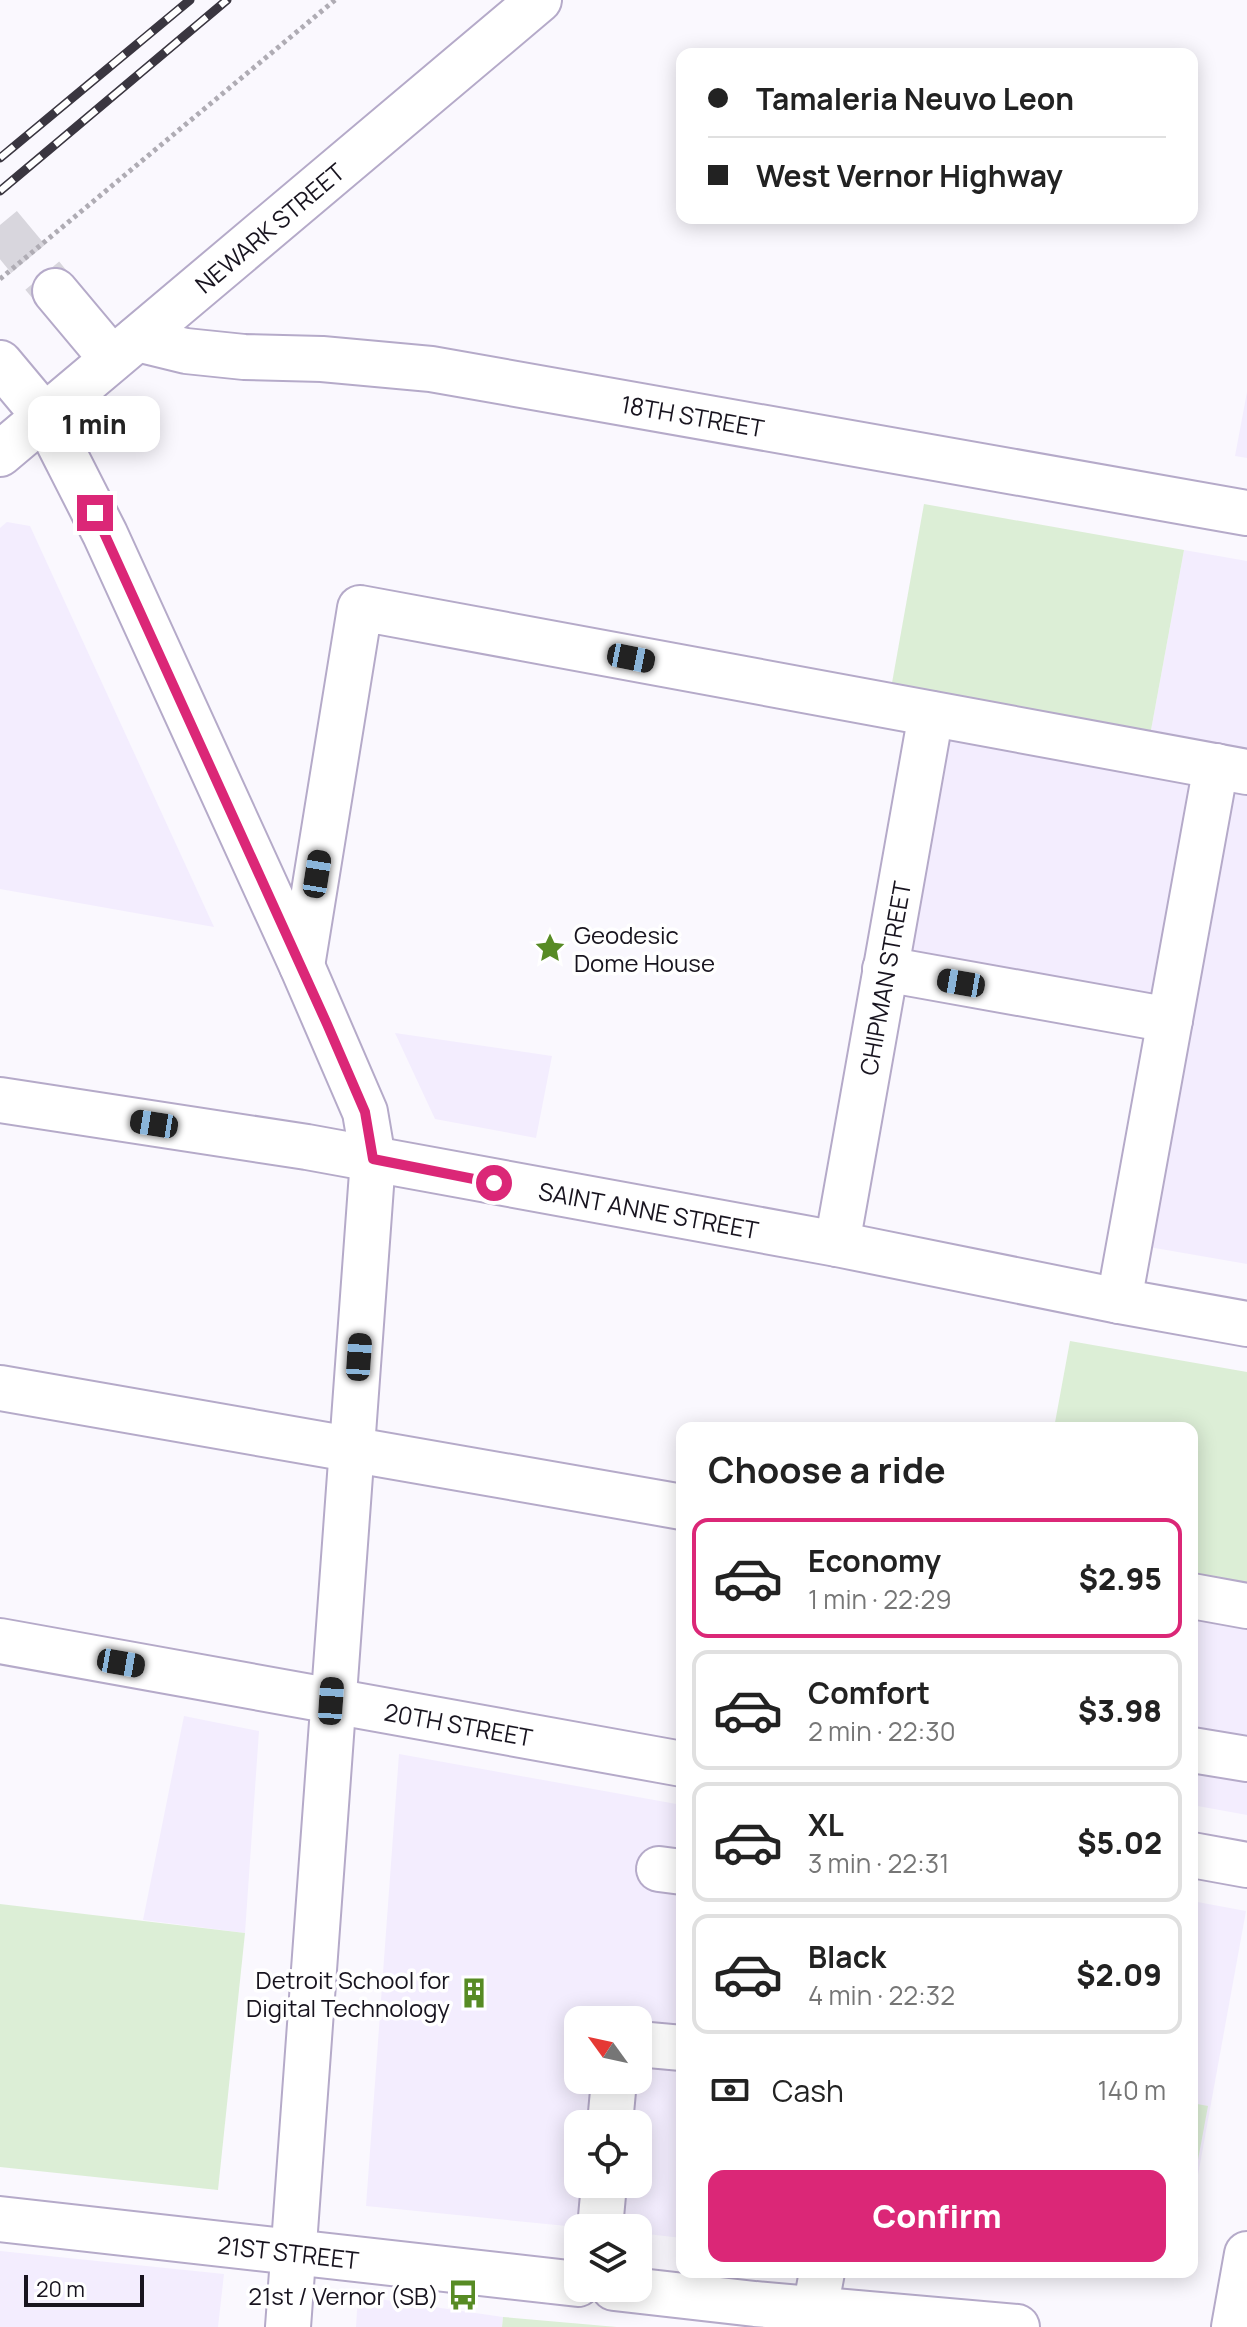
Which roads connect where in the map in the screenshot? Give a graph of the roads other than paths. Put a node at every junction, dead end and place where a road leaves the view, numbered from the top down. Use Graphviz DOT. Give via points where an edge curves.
graph roads {
  1 [pos="539,0"];
  2 [pos="55,291"];
  3 [pos="124,349"];
  4 [pos="0,363"];
  5 [pos="46,418"];
  6 [pos="0,454"];
  7 [pos="1247,513"];
  8 [pos="931,714"];
  9 [pos="1232,769"];
  10 [pos="302,966"];
  11 [pos="885,969"];
  12 [pos="1170,1020"];
  13 [pos="0,1100"];
  14 [pos="373,1159"];
  15 [pos="837,1244"];
  16 [pos="1119,1301"];
  17 [pos="1247,1324"];
  18 [pos="0,1388"];
  19 [pos="351,1449"];
  20 [pos="676,1506"];
  21 [pos="1198,1597"];
  22 [pos="1247,1606"];
  23 [pos="0,1641"];
  24 [pos="331,1701"];
  25 [pos="1198,1751"];
  26 [pos="1247,1759"];
  27 [pos="676,1763"];
  28 [pos="1198,1856"];
  29 [pos="1247,1865"];
  30 [pos="652,2045"];
  31 [pos="676,2047"];
  32 [pos="0,2219"];
  33 [pos="294,2252"];
  34 [pos="1247,2254"];
  35 [pos="564,2282"];
  36 [pos="702,2285"];
  37 [pos="652,2287"];
  38 [pos="819,2291"];
  39 [pos="288,2327"];
  40 [pos="1017,2327"];
  41 [pos="1234,2327"];
  1 -- 3 [label="street, NEWARK STREET"];
  2 -- 3 [label="street"];
  3 -- 5 [label="street, NEWARK STREET"];
  3 -- 7 [label="street, 18TH STREET" via="431,369"];
  4 -- 5 [label="street"];
  5 -- 6 [label="street, NEWARK STREET"];
  5 -- 10 [label="street" via="105,534"];
  8 -- 9 [label="street"];
  8 -- 10 [label="street" via="360,608"];
  8 -- 11 [label="street, CHIPMAN STREET"];
  9 -- 12 [label="street"];
  10 -- 14 [label="street" via="365,1112"];
  11 -- 12 [label="street"];
  11 -- 15 [label="street, CHIPMAN STREET"];
  12 -- 16 [label="street"];
  13 -- 14 [label="street, SAINT ANNE STREET"];
  14 -- 15 [label="street, SAINT ANNE STREET"];
  14 -- 19 [label="street"];
  15 -- 16 [label="street, SAINT ANNE STREET"];
  16 -- 17 [label="street, SAINT ANNE STREET"];
  18 -- 19 [label="street"];
  19 -- 20 [label="street"];
  19 -- 24 [label="street"];
  21 -- 22 [label="street"];
  23 -- 24 [label="street, 20TH STREET"];
  24 -- 27 [label="street, 20TH STREET"];
  24 -- 33 [label="street"];
  25 -- 26 [label="street"];
  28 -- 29 [label="street"];
  30 -- 31 [label="street"];
  32 -- 33 [label="street, 21ST STREET"];
  33 -- 35 [label="street, 21ST STREET"];
  33 -- 39 [label="street"];
  34 -- 41 [label="street"];
  36 -- 37 [label="street"];
  36 -- 38 [label="street"];
  38 -- 40 [label="street"];
}
